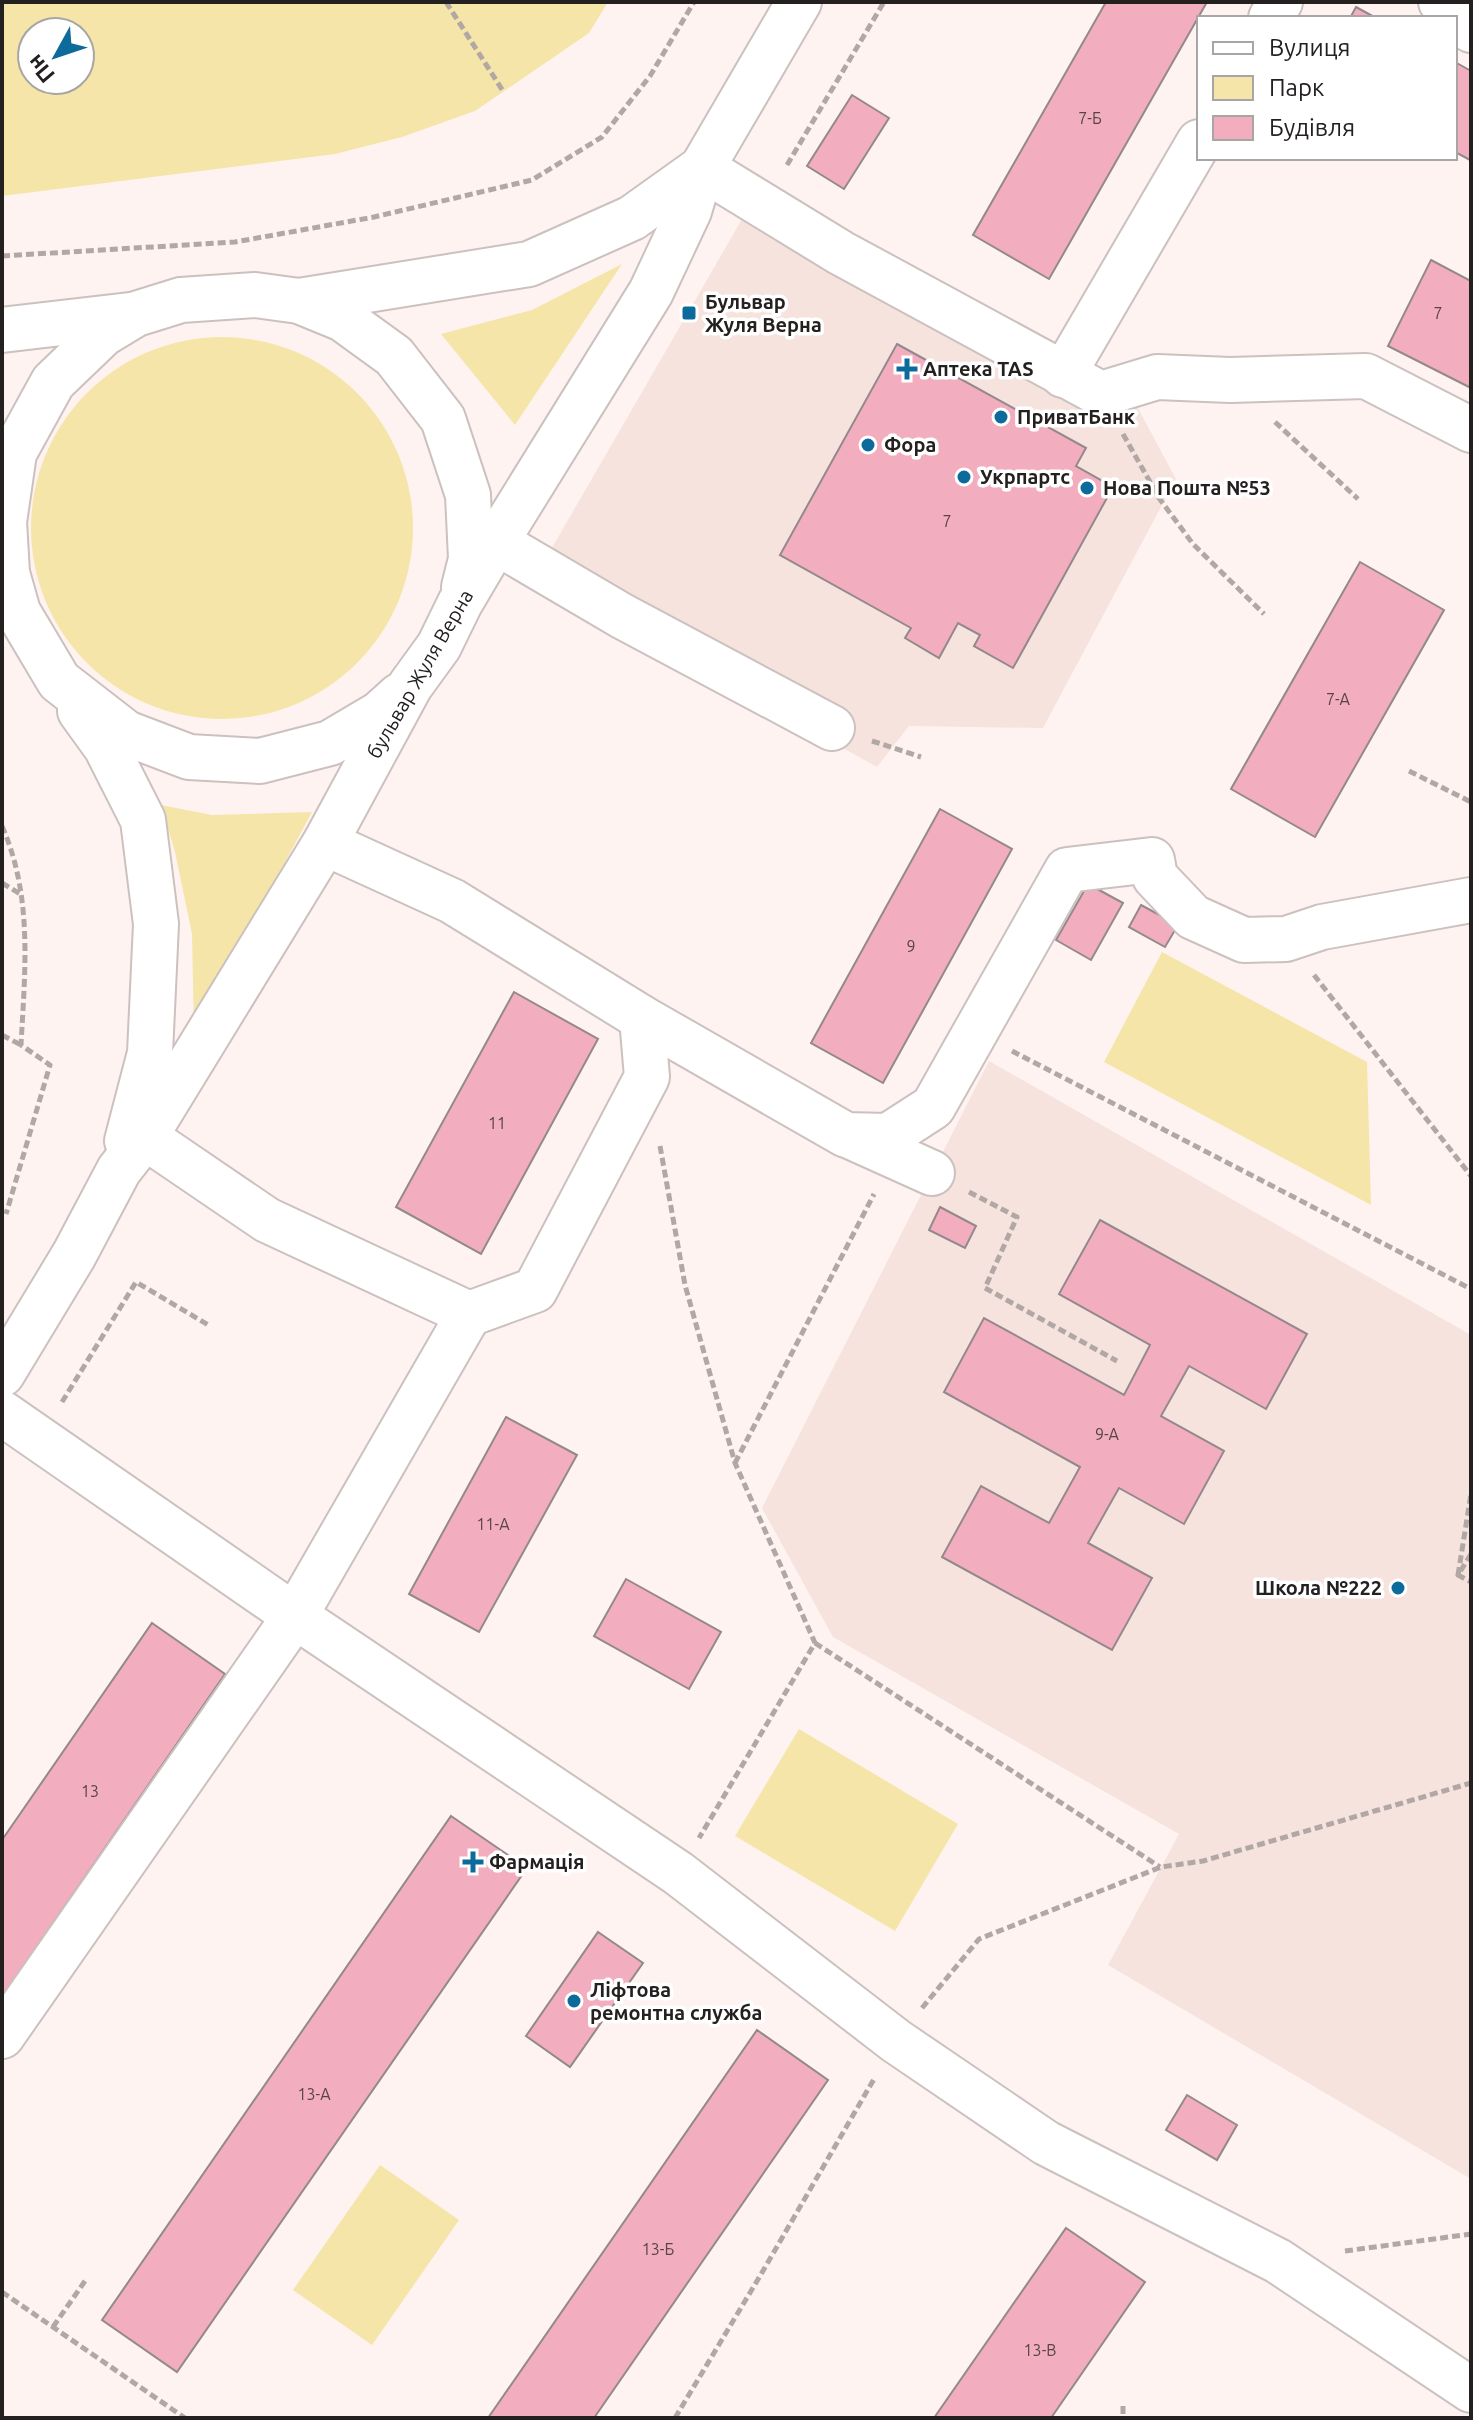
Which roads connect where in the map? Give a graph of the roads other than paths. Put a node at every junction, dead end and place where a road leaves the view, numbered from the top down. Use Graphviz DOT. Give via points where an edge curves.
graph roads {
  1 [pos="799,2"];
  2 [pos="1441,2"];
  3 [pos="1456,16"];
  4 [pos="1197,145"];
  5 [pos="702,168"];
  6 [pos="299,301"];
  7 [pos="136,314"];
  8 [pos="2,330"];
  9 [pos="1063,375"];
  10 [pos="1471,430"];
  11 [pos="496,542"];
  12 [pos="4,567"];
  13 [pos="460,603"];
  14 [pos="59,681"];
  15 [pos="410,686"];
  16 [pos="832,728"];
  17 [pos="325,843"];
  18 [pos="1471,900"];
  19 [pos="642,1018"];
  20 [pos="846,1135"];
  21 [pos="132,1154"];
  22 [pos="913,1166"];
  23 [pos="469,1314"];
  24 [pos="14,1328"];
  25 [pos="2,1374"];
  26 [pos="2,1413"];
  27 [pos="295,1616"];
  28 [pos="2,2036"];
  29 [pos="1471,2390"];
  1 -- 5 [label="street, бульвар Жуля Верна"];
  2 -- 3 [label="street"];
  4 -- 9 [label="street"];
  5 -- 6 [label="street, бульвар Жуля Верна" via="632,218 529,264"];
  5 -- 9 [label="street" via="841,253"];
  5 -- 11 [label="street, бульвар Жуля Верна" via="689,211 651,292"];
  6 -- 7 [label="street" via="255,295 181,300"];
  6 -- 13 [label="street" via="343,319 394,356 443,419 468,495 471,559"];
  7 -- 8 [label="street"];
  7 -- 12 [label="street, бульвар Жуля Верна" via="103,334 53,382 14,453"];
  9 -- 10 [label="street" via="1101,394 1157,377 1366,376"];
  11 -- 13 [label="street, бульвар Жуля Верна"];
  11 -- 16 [label="street"];
  12 -- 14 [label="street, бульвар Жуля Верна" via="18,612"];
  13 -- 15 [label="street, бульвар Жуля Верна" via="439,646"];
  14 -- 15 [label="street" via="126,733 189,757 260,761 330,743 379,714"];
  14 -- 21 [label="street, бульвар Жуля Верна" via="106,747 143,820 156,924 150,1053"];
  15 -- 17 [label="street, бульвар Жуля Верна"];
  17 -- 19 [label="street" via="452,901"];
  17 -- 21 [label="street, бульвар Жуля Верна"];
  18 -- 20 [label="street" via="1322,927 1286,939 1244,940 1193,917 1155,877 1152,860 1067,870 933,1107 888,1136"];
  19 -- 20 [label="street"];
  19 -- 23 [label="street" via="647,1077 535,1290"];
  20 -- 22 [label="street"];
  21 -- 23 [label="street"];
  21 -- 24 [label="street, бульвар Жуля Верна" via="74,1255"];
  23 -- 27 [label="street"];
  24 -- 25 [label="street, бульвар Жуля Верна"];
  26 -- 27 [label="street"];
  27 -- 28 [label="street"];
  27 -- 29 [label="street" via="678,1873 896,2041 1046,2143 1278,2261"];
}
